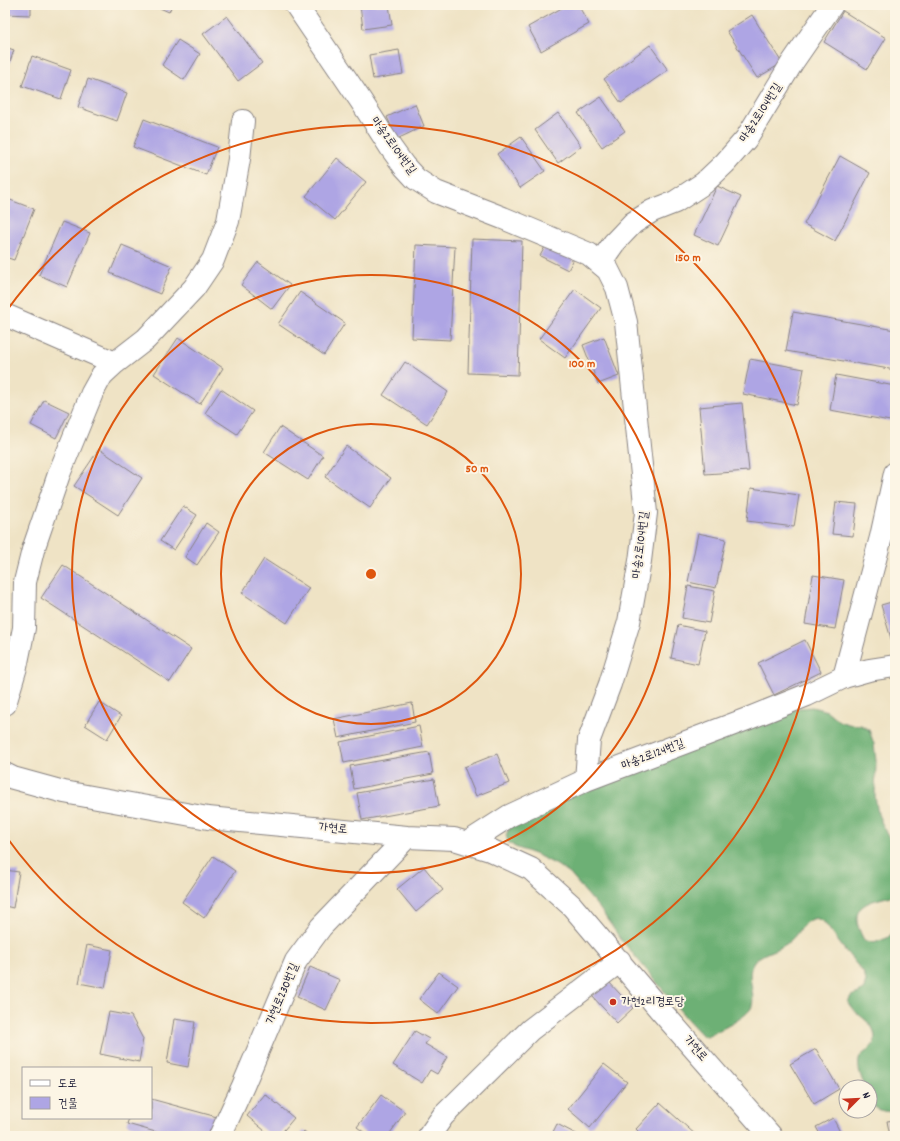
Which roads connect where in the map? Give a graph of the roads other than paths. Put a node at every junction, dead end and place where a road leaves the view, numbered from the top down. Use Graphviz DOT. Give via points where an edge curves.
graph roads {
  1 [pos="296,5"];
  2 [pos="832,5"];
  3 [pos="243,121"];
  4 [pos="600,263"];
  5 [pos="5,315"];
  6 [pos="116,363"];
  7 [pos="895,473"];
  8 [pos="895,666"];
  9 [pos="844,677"];
  10 [pos="5,704"];
  11 [pos="5,774"];
  12 [pos="586,780"];
  13 [pos="408,836"];
  14 [pos="467,843"];
  15 [pos="620,961"];
  16 [pos="220,1136"];
  17 [pos="428,1136"];
  18 [pos="771,1136"];
  1 -- 4 [label="street, 마송2로104번길" via="391,148 416,179 436,192 565,243 589,254"];
  2 -- 4 [label="street, 마송2로104번길" via="792,63 746,139 725,163 704,183 675,202 652,211 633,223"];
  3 -- 6 [label="street" via="228,220 213,260 194,288 156,329"];
  4 -- 12 [label="street, 마송2로104번길" via="608,270 617,288 626,322 646,513 629,622 589,740"];
  5 -- 6 [label="street"];
  6 -- 10 [label="street" via="102,376 92,393 59,474 33,550 25,582 24,628"];
  7 -- 9 [label="street"];
  8 -- 9 [label="street, 마송2로124번길"];
  9 -- 12 [label="street, 마송2로124번길" via="753,717"];
  11 -- 13 [label="street, 가현로" via="64,792 208,818"];
  12 -- 14 [label="street, 마송2로124번길" via="509,816"];
  13 -- 14 [label="street, 가현로" via="454,838"];
  13 -- 16 [label="street, 가현로230번길" via="321,927 296,961"];
  14 -- 15 [label="street, 가현로" via="490,850 531,869 572,906"];
  15 -- 17 [label="street" via="530,1030 443,1116"];
  15 -- 18 [label="street, 가현로"];
}
